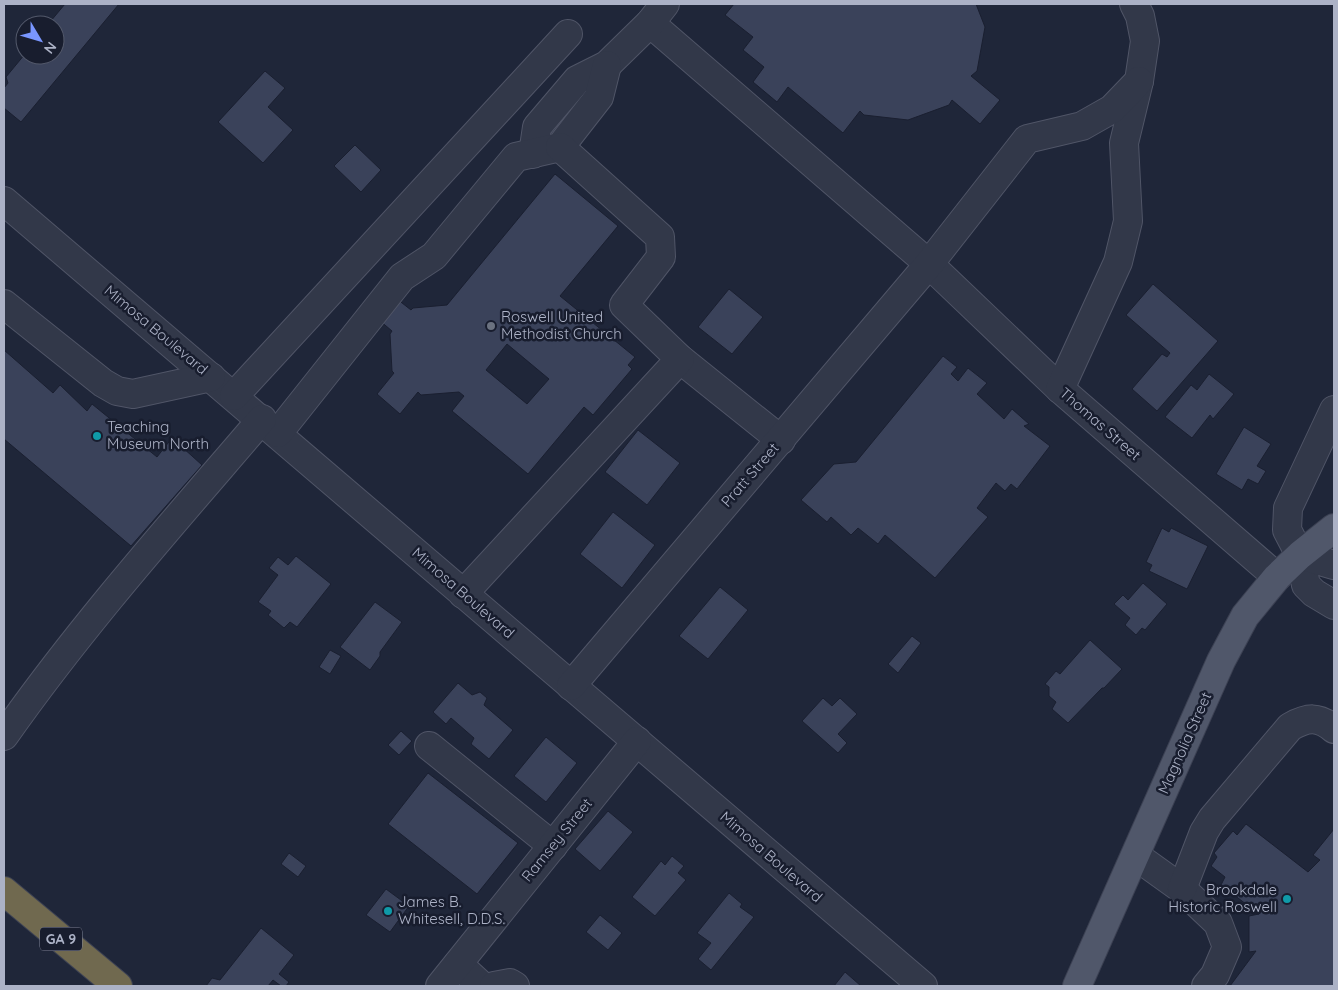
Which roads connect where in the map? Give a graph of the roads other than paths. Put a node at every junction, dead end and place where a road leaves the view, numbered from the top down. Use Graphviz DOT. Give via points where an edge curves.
graph roads {
  1 [pos="1134,4"];
  2 [pos="657,13"];
  3 [pos="568,34"];
  4 [pos="607,65"];
  5 [pos="1139,81"];
  6 [pos="560,148"];
  7 [pos="533,154"];
  8 [pos="4,201"];
  9 [pos="929,264"];
  10 [pos="4,304"];
  11 [pos="680,359"];
  12 [pos="211,377"];
  13 [pos="1060,389"];
  14 [pos="234,396"];
  15 [pos="1334,410"];
  16 [pos="270,426"];
  17 [pos="781,440"];
  18 [pos="1334,528"];
  19 [pos="1300,556"];
  20 [pos="1334,565"];
  21 [pos="1277,577"];
  22 [pos="463,594"];
  23 [pos="1334,605"];
  24 [pos="571,686"];
  25 [pos="1334,729"];
  26 [pos="4,736"];
  27 [pos="637,742"];
  28 [pos="428,746"];
  29 [pos="553,846"];
  30 [pos="1136,856"];
  31 [pos="1182,888"];
  32 [pos="4,891"];
  33 [pos="458,964"];
  34 [pos="1077,984"];
  35 [pos="118,986"];
  36 [pos="440,986"];
  37 [pos="482,986"];
  38 [pos="494,986"];
  39 [pos="515,986"];
  40 [pos="922,986"];
  41 [pos="1206,986"];
  1 -- 5 [label="street" via="1145,41"];
  2 -- 4 [label="street"];
  2 -- 9 [label="street, Thomas Street"];
  3 -- 14 [label="street"];
  4 -- 6 [label="street" via="598,97"];
  4 -- 7 [label="street" via="577,80 571,87 537,128"];
  5 -- 9 [label="street, Pratt Street" via="1112,109 1082,126 1027,139"];
  5 -- 13 [label="street" via="1124,143 1128,222 1118,262"];
  6 -- 7 [label="street"];
  6 -- 11 [label="street" via="660,237 661,257 624,305"];
  7 -- 16 [label="street" via="516,157 434,256 402,276"];
  8 -- 12 [label="street, Mimosa Boulevard"];
  9 -- 13 [label="street, Thomas Street"];
  9 -- 17 [label="street, Pratt Street"];
  10 -- 12 [label="street" via="103,384 117,391 133,394"];
  11 -- 17 [label="street"];
  11 -- 22 [label="street"];
  12 -- 14 [label="street, Mimosa Boulevard"];
  13 -- 21 [label="street, Thomas Street"];
  14 -- 16 [label="street, Mimosa Boulevard"];
  15 -- 19 [label="street" via="1288,508 1287,530"];
  16 -- 22 [label="street, Mimosa Boulevard"];
  16 -- 26 [label="street" via="104,604"];
  17 -- 24 [label="street, Pratt Street"];
  18 -- 19 [label="main road, Magnolia Street"];
  19 -- 20 [label="street"];
  19 -- 21 [label="main road, Magnolia Street"];
  19 -- 23 [label="street" via="1306,584"];
  21 -- 30 [label="main road, Magnolia Street" via="1245,616 1220,661"];
  22 -- 24 [label="street, Mimosa Boulevard"];
  24 -- 27 [label="street, Mimosa Boulevard"];
  25 -- 31 [label="street" via="1312,718 1290,727 1212,820"];
  27 -- 29 [label="street, Ramsey Street"];
  27 -- 40 [label="street, Mimosa Boulevard"];
  28 -- 29 [label="street"];
  29 -- 33 [label="street, Ramsey Street"];
  30 -- 31 [label="street"];
  30 -- 34 [label="main road, Magnolia Street"];
  31 -- 41 [label="street" via="1218,923 1227,947 1215,975"];
  32 -- 35 [label="highway, GA 9"];
  33 -- 36 [label="street, Ramsey Street"];
  33 -- 37 [label="street"];
  38 -- 39 [label="street" via="510,983"];
}
